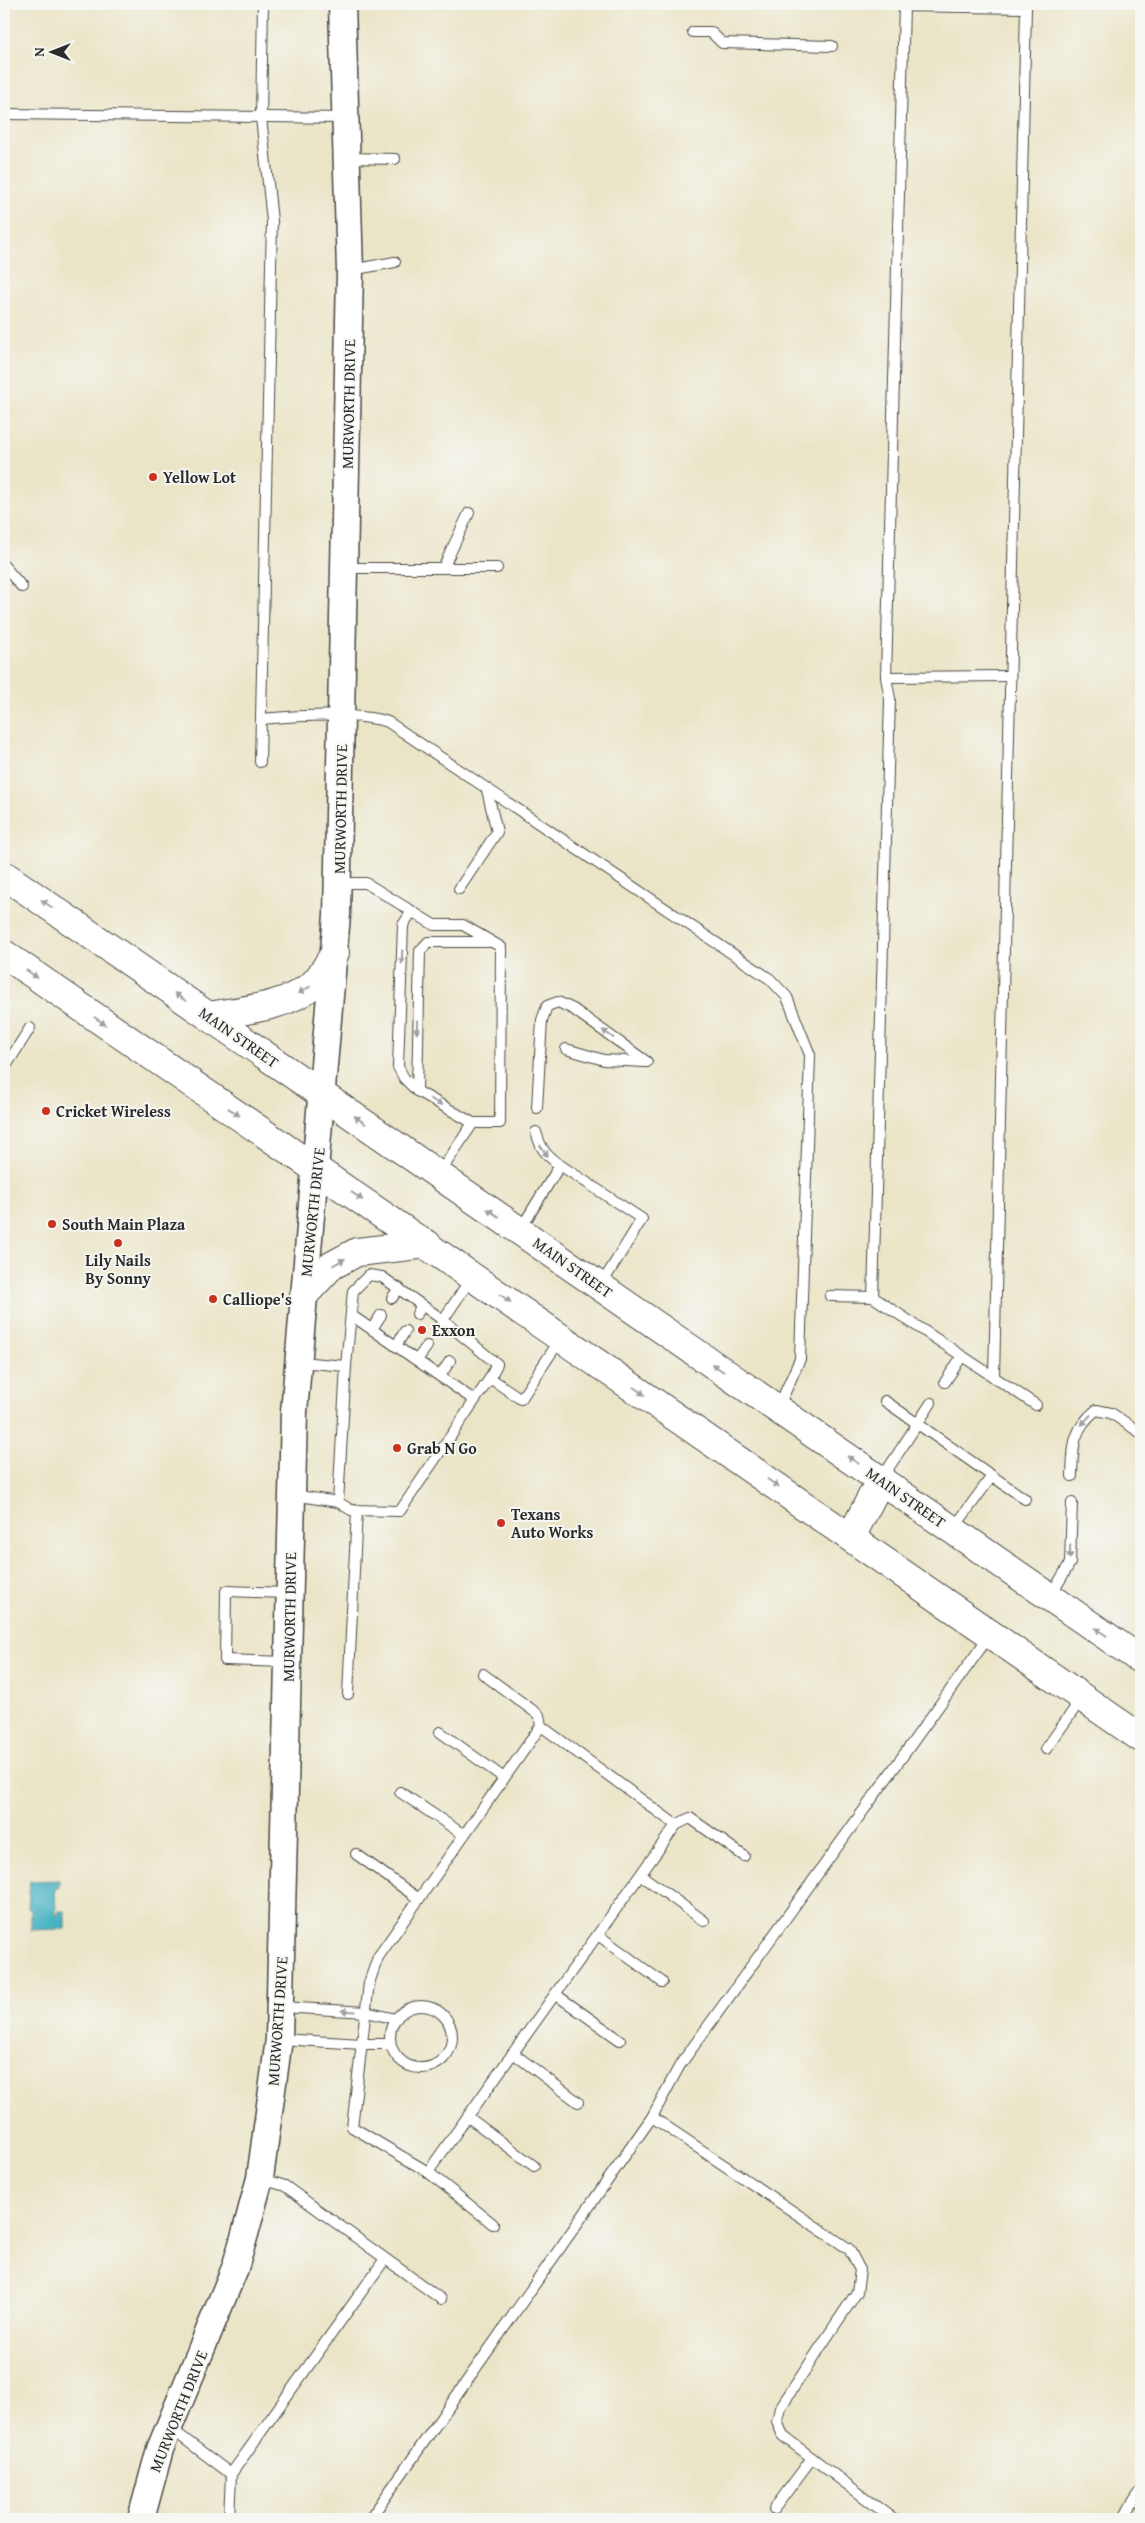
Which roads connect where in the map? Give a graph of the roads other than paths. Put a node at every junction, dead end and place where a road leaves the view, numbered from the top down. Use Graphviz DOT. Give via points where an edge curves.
graph roads {
  1 [pos="263,4"];
  2 [pos="342,4"];
  3 [pos="693,32"];
  4 [pos="832,46"];
  5 [pos="4,114"];
  6 [pos="261,118"];
  7 [pos="346,118"];
  8 [pos="348,158"];
  9 [pos="395,159"];
  10 [pos="395,262"];
  11 [pos="350,270"];
  12 [pos="469,513"];
  13 [pos="4,566"];
  14 [pos="344,568"];
  15 [pos="443,568"];
  16 [pos="497,568"];
  17 [pos="22,588"];
  18 [pos="1010,676"];
  19 [pos="886,677"];
  20 [pos="342,717"];
  21 [pos="261,719"];
  22 [pos="260,762"];
  23 [pos="487,790"];
  24 [pos="4,875"];
  25 [pos="338,883"];
  26 [pos="459,889"];
  27 [pos="412,911"];
  28 [pos="492,942"];
  29 [pos="335,953"];
  30 [pos="4,954"];
  31 [pos="209,1016"];
  32 [pos="30,1028"];
  33 [pos="566,1049"];
  34 [pos="4,1069"];
  35 [pos="417,1090"];
  36 [pos="321,1094"];
  37 [pos="537,1108"];
  38 [pos="473,1123"];
  39 [pos="536,1132"];
  40 [pos="560,1165"];
  41 [pos="317,1168"];
  42 [pos="438,1175"];
  43 [pos="519,1230"];
  44 [pos="427,1244"];
  45 [pos="472,1276"];
  46 [pos="600,1286"];
  47 [pos="398,1288"];
  48 [pos="304,1295"];
  49 [pos="830,1296"];
  50 [pos="873,1297"];
  51 [pos="392,1298"];
  52 [pos="351,1315"];
  53 [pos="381,1315"];
  54 [pos="441,1324"];
  55 [pos="372,1329"];
  56 [pos="405,1331"];
  57 [pos="561,1337"];
  58 [pos="396,1346"];
  59 [pos="427,1346"];
  60 [pos="962,1356"];
  61 [pos="417,1360"];
  62 [pos="450,1361"];
  63 [pos="298,1362"];
  64 [pos="346,1366"];
  65 [pos="440,1376"];
  66 [pos="490,1378"];
  67 [pos="994,1378"];
  68 [pos="944,1382"];
  69 [pos="474,1400"];
  70 [pos="885,1401"];
  71 [pos="931,1403"];
  72 [pos="1036,1405"];
  73 [pos="777,1409"];
  74 [pos="917,1424"];
  75 [pos="1141,1433"];
  76 [pos="992,1476"];
  77 [pos="1072,1476"];
  78 [pos="881,1479"];
  79 [pos="292,1495"];
  80 [pos="1025,1499"];
  81 [pos="338,1502"];
  82 [pos="1072,1503"];
  83 [pos="358,1510"];
  84 [pos="953,1529"];
  85 [pos="851,1537"];
  86 [pos="290,1593"];
  87 [pos="1050,1597"];
  88 [pos="990,1634"];
  89 [pos="1137,1654"];
  90 [pos="288,1662"];
  91 [pos="483,1674"];
  92 [pos="348,1694"];
  93 [pos="1083,1698"];
  94 [pos="541,1726"];
  95 [pos="440,1732"];
  96 [pos="1141,1738"];
  97 [pos="1046,1749"];
  98 [pos="504,1778"];
  99 [pos="400,1792"];
  100 [pos="676,1825"];
  101 [pos="464,1835"];
  102 [pos="356,1854"];
  103 [pos="744,1856"];
  104 [pos="641,1875"];
  105 [pos="419,1898"];
  106 [pos="704,1921"];
  107 [pos="598,1935"];
  108 [pos="662,1982"];
  109 [pos="555,1994"];
  110 [pos="281,2007"];
  111 [pos="366,2012"];
  112 [pos="396,2019"];
  113 [pos="279,2039"];
  114 [pos="620,2040"];
  115 [pos="362,2044"];
  116 [pos="390,2044"];
  117 [pos="513,2053"];
  118 [pos="578,2102"];
  119 [pos="468,2117"];
  120 [pos="652,2117"];
  121 [pos="534,2166"];
  122 [pos="428,2172"];
  123 [pos="260,2178"];
  124 [pos="493,2224"];
  125 [pos="385,2259"];
  126 [pos="441,2299"];
  127 [pos="169,2427"];
  128 [pos="812,2458"];
  129 [pos="231,2474"];
  130 [pos="1141,2492"];
  131 [pos="774,2509"];
  132 [pos="140,2519"];
  133 [pos="229,2519"];
  134 [pos="370,2519"];
  135 [pos="893,2519"];
  136 [pos="1122,2519"];
  1 -- 6 [label="lane"];
  2 -- 7 [label="street, MURWORTH DRIVE"];
  3 -- 4 [label="lane" via="711,32 722,43"];
  5 -- 6 [label="lane"];
  6 -- 7 [label="lane"];
  6 -- 21 [label="lane" via="272,221"];
  7 -- 8 [label="street, MURWORTH DRIVE"];
  8 -- 9 [label="lane"];
  8 -- 11 [label="street, MURWORTH DRIVE"];
  10 -- 11 [label="lane"];
  11 -- 14 [label="street, MURWORTH DRIVE"];
  12 -- 15 [label="lane"];
  13 -- 17 [label="lane"];
  14 -- 15 [label="lane"];
  14 -- 20 [label="street, MURWORTH DRIVE"];
  15 -- 16 [label="lane"];
  18 -- 19 [label="lane"];
  18 -- 19 [label="lane" via="1026,8 904,6"];
  18 -- 67 [label="lane"];
  19 -- 50 [label="lane" via="890,699"];
  20 -- 21 [label="lane"];
  20 -- 23 [label="lane" via="373,717 388,722"];
  20 -- 25 [label="street, MURWORTH DRIVE"];
  21 -- 22 [label="lane"];
  23 -- 26 [label="lane" via="497,832"];
  23 -- 73 [label="lane" via="770,979 787,997 810,1055 800,1359"];
  31 -- 24 [label="main road, MAIN STREET, one-way"];
  25 -- 27 [label="lane" via="366,883"];
  25 -- 29 [label="street, MURWORTH DRIVE"];
  27 -- 28 [label="lane" via="434,925 463,925"];
  27 -- 35 [label="lane, one-way" via="403,924 398,1067"];
  28 -- 35 [label="lane, one-way" via="436,940 428,942 420,951"];
  28 -- 38 [label="lane" via="501,947 500,1123"];
  29 -- 31 [label="main road, one-way" via="313,985 291,997 265,1006"];
  29 -- 36 [label="street, MURWORTH DRIVE"];
  30 -- 41 [label="main road, one-way"];
  31 -- 36 [label="main road, MAIN STREET"];
  32 -- 34 [label="lane"];
  33 -- 37 [label="lane, one-way" via="604,1060 648,1062 573,1009 558,1002 547,1006 542,1020"];
  35 -- 38 [label="lane, one-way"];
  36 -- 41 [label="street, MURWORTH DRIVE"];
  42 -- 36 [label="main road, MAIN STREET, one-way"];
  38 -- 42 [label="lane"];
  39 -- 40 [label="lane, one-way" via="540,1148"];
  40 -- 43 [label="lane"];
  40 -- 46 [label="lane" via="642,1219"];
  41 -- 44 [label="main road, one-way"];
  41 -- 48 [label="street, MURWORTH DRIVE"];
  43 -- 42 [label="main road, MAIN STREET, one-way"];
  43 -- 46 [label="main road, MAIN STREET"];
  44 -- 45 [label="main road"];
  48 -- 44 [label="main road, one-way" via="331,1266 357,1252"];
  45 -- 54 [label="lane"];
  45 -- 57 [label="main road, one-way"];
  73 -- 46 [label="main road, MAIN STREET, one-way"];
  47 -- 51 [label="lane"];
  47 -- 52 [label="lane" via="382,1277 370,1275 353,1291"];
  47 -- 54 [label="lane" via="419,1309"];
  48 -- 63 [label="street, MURWORTH DRIVE"];
  49 -- 50 [label="lane"];
  50 -- 60 [label="lane"];
  52 -- 55 [label="lane"];
  52 -- 64 [label="lane"];
  53 -- 55 [label="lane"];
  54 -- 66 [label="lane" via="497,1364"];
  55 -- 58 [label="lane"];
  56 -- 58 [label="lane"];
  57 -- 66 [label="lane" via="521,1399"];
  57 -- 85 [label="main road, one-way"];
  58 -- 61 [label="lane"];
  59 -- 61 [label="lane"];
  60 -- 67 [label="lane"];
  60 -- 68 [label="lane"];
  61 -- 65 [label="lane"];
  62 -- 65 [label="lane"];
  63 -- 64 [label="lane"];
  63 -- 79 [label="street, MURWORTH DRIVE"];
  64 -- 81 [label="lane"];
  65 -- 69 [label="lane"];
  66 -- 69 [label="lane"];
  67 -- 72 [label="lane"];
  69 -- 83 [label="lane" via="400,1511"];
  70 -- 74 [label="lane"];
  71 -- 74 [label="lane"];
  78 -- 73 [label="main road, MAIN STREET, one-way"];
  74 -- 76 [label="lane"];
  74 -- 78 [label="lane"];
  75 -- 77 [label="lane, one-way" via="1111,1413 1096,1410 1078,1428 1073,1446"];
  76 -- 80 [label="lane"];
  76 -- 84 [label="lane"];
  78 -- 84 [label="main road, MAIN STREET"];
  78 -- 85 [label="main road"];
  79 -- 81 [label="lane"];
  79 -- 86 [label="street, MURWORTH DRIVE"];
  81 -- 83 [label="lane" via="351,1510"];
  82 -- 87 [label="lane, one-way" via="1070,1563"];
  83 -- 92 [label="lane"];
  84 -- 87 [label="main road, MAIN STREET"];
  85 -- 88 [label="main road"];
  86 -- 90 [label="street, MURWORTH DRIVE"];
  86 -- 90 [label="lane" via="226,1591 225,1660"];
  89 -- 87 [label="main road, MAIN STREET, one-way"];
  88 -- 93 [label="main road"];
  88 -- 120 [label="lane" via="680,2065"];
  90 -- 110 [label="street, MURWORTH DRIVE"];
  91 -- 94 [label="lane" via="539,1715"];
  93 -- 96 [label="main road"];
  93 -- 97 [label="lane"];
  94 -- 98 [label="lane"];
  94 -- 100 [label="lane"];
  95 -- 98 [label="lane"];
  98 -- 101 [label="lane"];
  99 -- 101 [label="lane"];
  100 -- 103 [label="lane" via="690,1818"];
  100 -- 104 [label="lane"];
  101 -- 105 [label="lane"];
  102 -- 105 [label="lane"];
  104 -- 106 [label="lane"];
  104 -- 107 [label="lane"];
  105 -- 111 [label="lane" via="378,1957 369,1983"];
  107 -- 108 [label="lane"];
  107 -- 109 [label="lane"];
  109 -- 114 [label="lane"];
  109 -- 117 [label="lane"];
  111 -- 110 [label="lane, one-way"];
  110 -- 113 [label="street, MURWORTH DRIVE"];
  111 -- 112 [label="lane"];
  111 -- 115 [label="lane"];
  112 -- 116 [label="lane"];
  112 -- 116 [label="lane" via="413,2007 433,2009 448,2023 451,2044 440,2061 420,2068 401,2061"];
  113 -- 115 [label="lane"];
  113 -- 123 [label="street, MURWORTH DRIVE"];
  115 -- 116 [label="lane"];
  115 -- 122 [label="lane" via="352,2127"];
  117 -- 118 [label="lane"];
  117 -- 119 [label="lane"];
  119 -- 121 [label="lane"];
  119 -- 122 [label="lane"];
  120 -- 128 [label="lane" via="849,2249 860,2270 857,2292 780,2408 777,2421 783,2436"];
  120 -- 134 [label="lane"];
  122 -- 124 [label="lane"];
  123 -- 125 [label="lane" via="285,2186"];
  123 -- 127 [label="street, MURWORTH DRIVE" via="235,2268"];
  125 -- 126 [label="lane"];
  125 -- 129 [label="lane"];
  127 -- 129 [label="lane"];
  127 -- 132 [label="street, MURWORTH DRIVE"];
  128 -- 131 [label="lane"];
  128 -- 135 [label="lane"];
  129 -- 133 [label="lane"];
  130 -- 136 [label="lane"];
}
